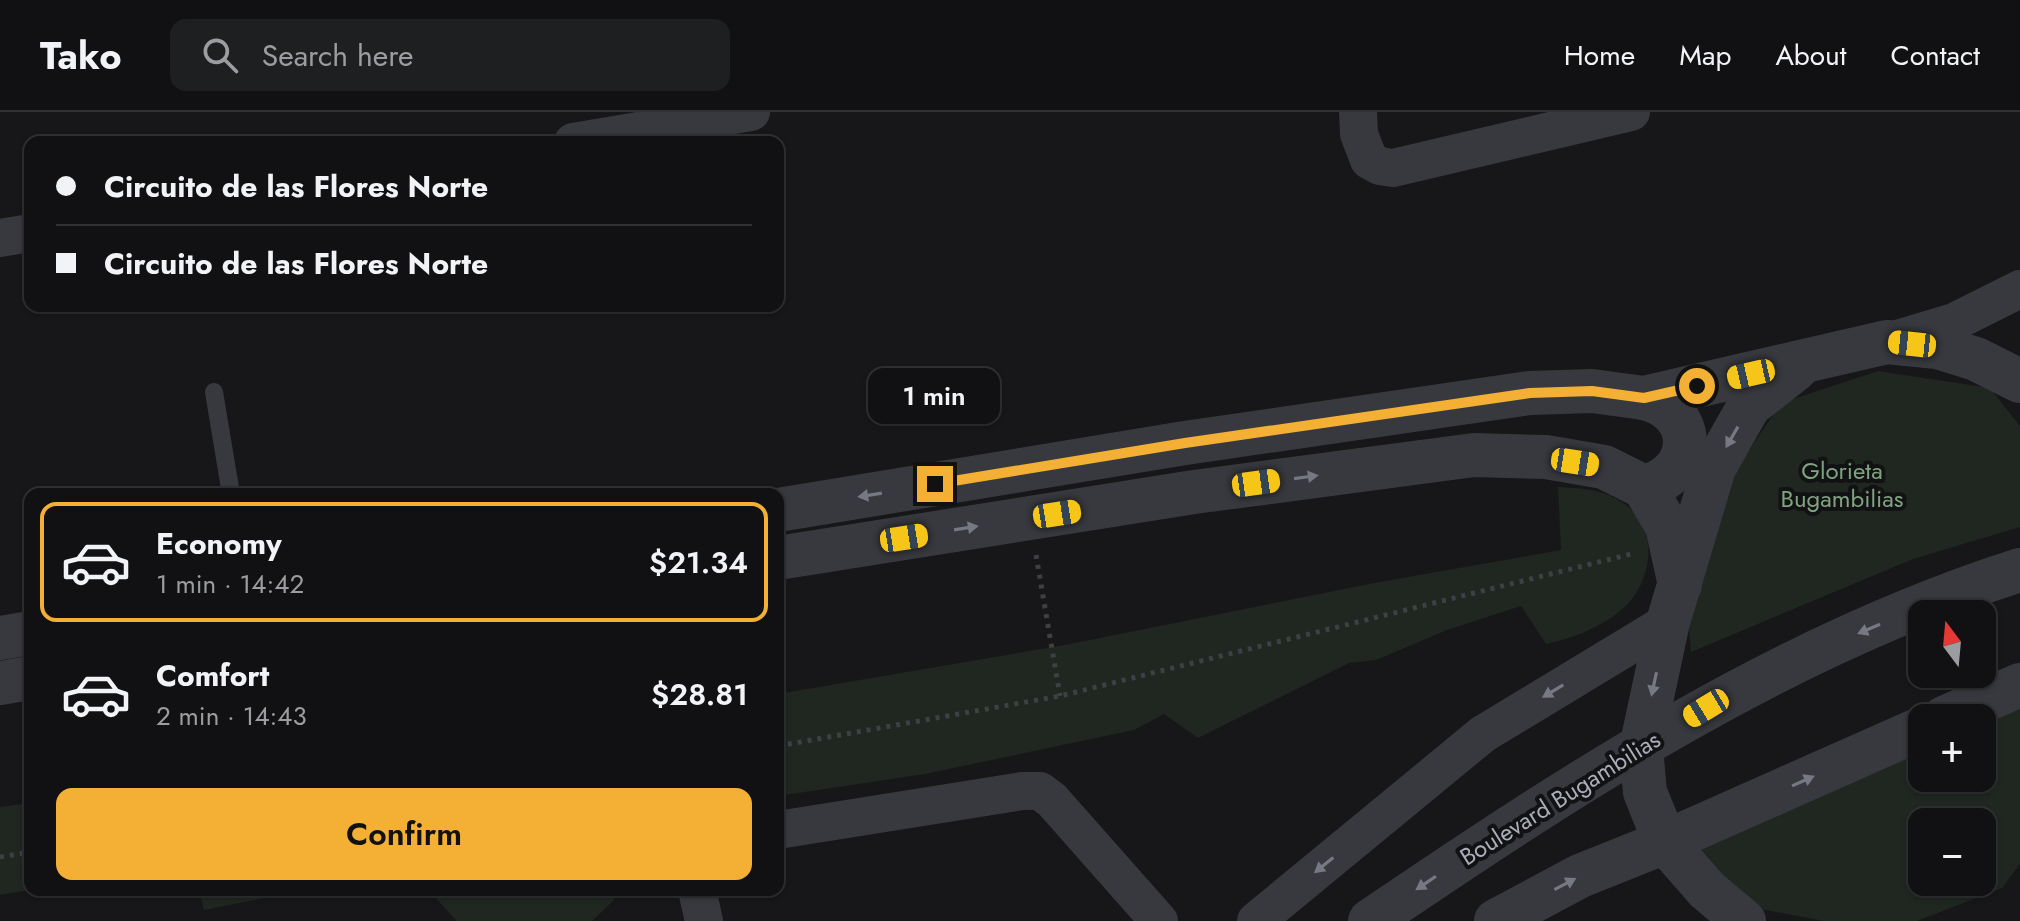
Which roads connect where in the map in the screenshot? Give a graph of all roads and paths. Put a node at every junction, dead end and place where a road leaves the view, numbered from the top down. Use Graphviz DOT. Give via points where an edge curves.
graph roads {
  1 [pos="751,112"];
  2 [pos="1358,112"];
  3 [pos="1631,112"];
  4 [pos="609,136"];
  5 [pos="24,234"];
  6 [pos="0,238"];
  7 [pos="2020,289"];
  8 [pos="1887,342"];
  9 [pos="1804,362"];
  10 [pos="2020,381"];
  11 [pos="214,392"];
  12 [pos="1644,398"];
  13 [pos="1185,443"];
  14 [pos="1644,487"];
  15 [pos="230,488"];
  16 [pos="1194,492"];
  17 [pos="784,509"];
  18 [pos="1029,518"];
  19 [pos="784,557"];
  20 [pos="2020,570"];
  21 [pos="1673,584"];
  22 [pos="24,679"];
  23 [pos="0,683"];
  24 [pos="2020,685"];
  25 [pos="1060,696"];
  26 [pos="1976,704"];
  27 [pos="1908,734"];
  28 [pos="784,745"];
  29 [pos="1641,748"];
  30 [pos="784,829"];
  31 [pos="1665,842"];
  32 [pos="24,853"];
  33 [pos="0,857"];
  34 [pos="698,896"];
  35 [pos="704,921"];
  36 [pos="1159,921"];
  37 [pos="1256,921"];
  38 [pos="1370,921"];
  39 [pos="1496,921"];
  40 [pos="1744,921"];
  1 -- 4 [label="street"];
  2 -- 3 [label="street" via="1369,160 1393,168"];
  5 -- 6 [label="street"];
  7 -- 8 [label="street" via="1954,322"];
  8 -- 9 [label="street"];
  8 -- 10 [label="street" via="1937,347"];
  9 -- 12 [label="street"];
  9 -- 21 [label="street, one-way" via="1749,406 1714,468"];
  11 -- 15 [label="lane"];
  12 -- 13 [label="street" via="1592,391 1530,393"];
  12 -- 14 [label="street" via="1677,416 1685,441 1678,467 1657,484"];
  13 -- 16 [label="street"];
  13 -- 17 [label="street, one-way"];
  16 -- 14 [label="street, one-way" via="1474,455 1546,457 1604,467"];
  14 -- 21 [label="street" via="1667,526"];
  16 -- 18 [label="street"];
  19 -- 18 [label="street, one-way"];
  18 -- 25 [label="path"];
  20 -- 29 [label="street, Boulevard Bugambilias, one-way" via="1960,589 1840,641 1728,694"];
  21 -- 25 [label="path" via="1465,593"];
  21 -- 29 [label="street, one-way"];
  21 -- 37 [label="street, one-way"];
  22 -- 23 [label="street"];
  24 -- 26 [label="street"];
  25 -- 28 [label="path"];
  31 -- 27 [label="street, one-way"];
  29 -- 31 [label="street" via="1645,792"];
  29 -- 38 [label="street, Boulevard Bugambilias, one-way" via="1490,839"];
  30 -- 36 [label="street" via="1040,791"];
  39 -- 31 [label="street, one-way" via="1580,876"];
  31 -- 40 [label="street" via="1707,890"];
  32 -- 33 [label="path"];
  34 -- 35 [label="street"];
}
